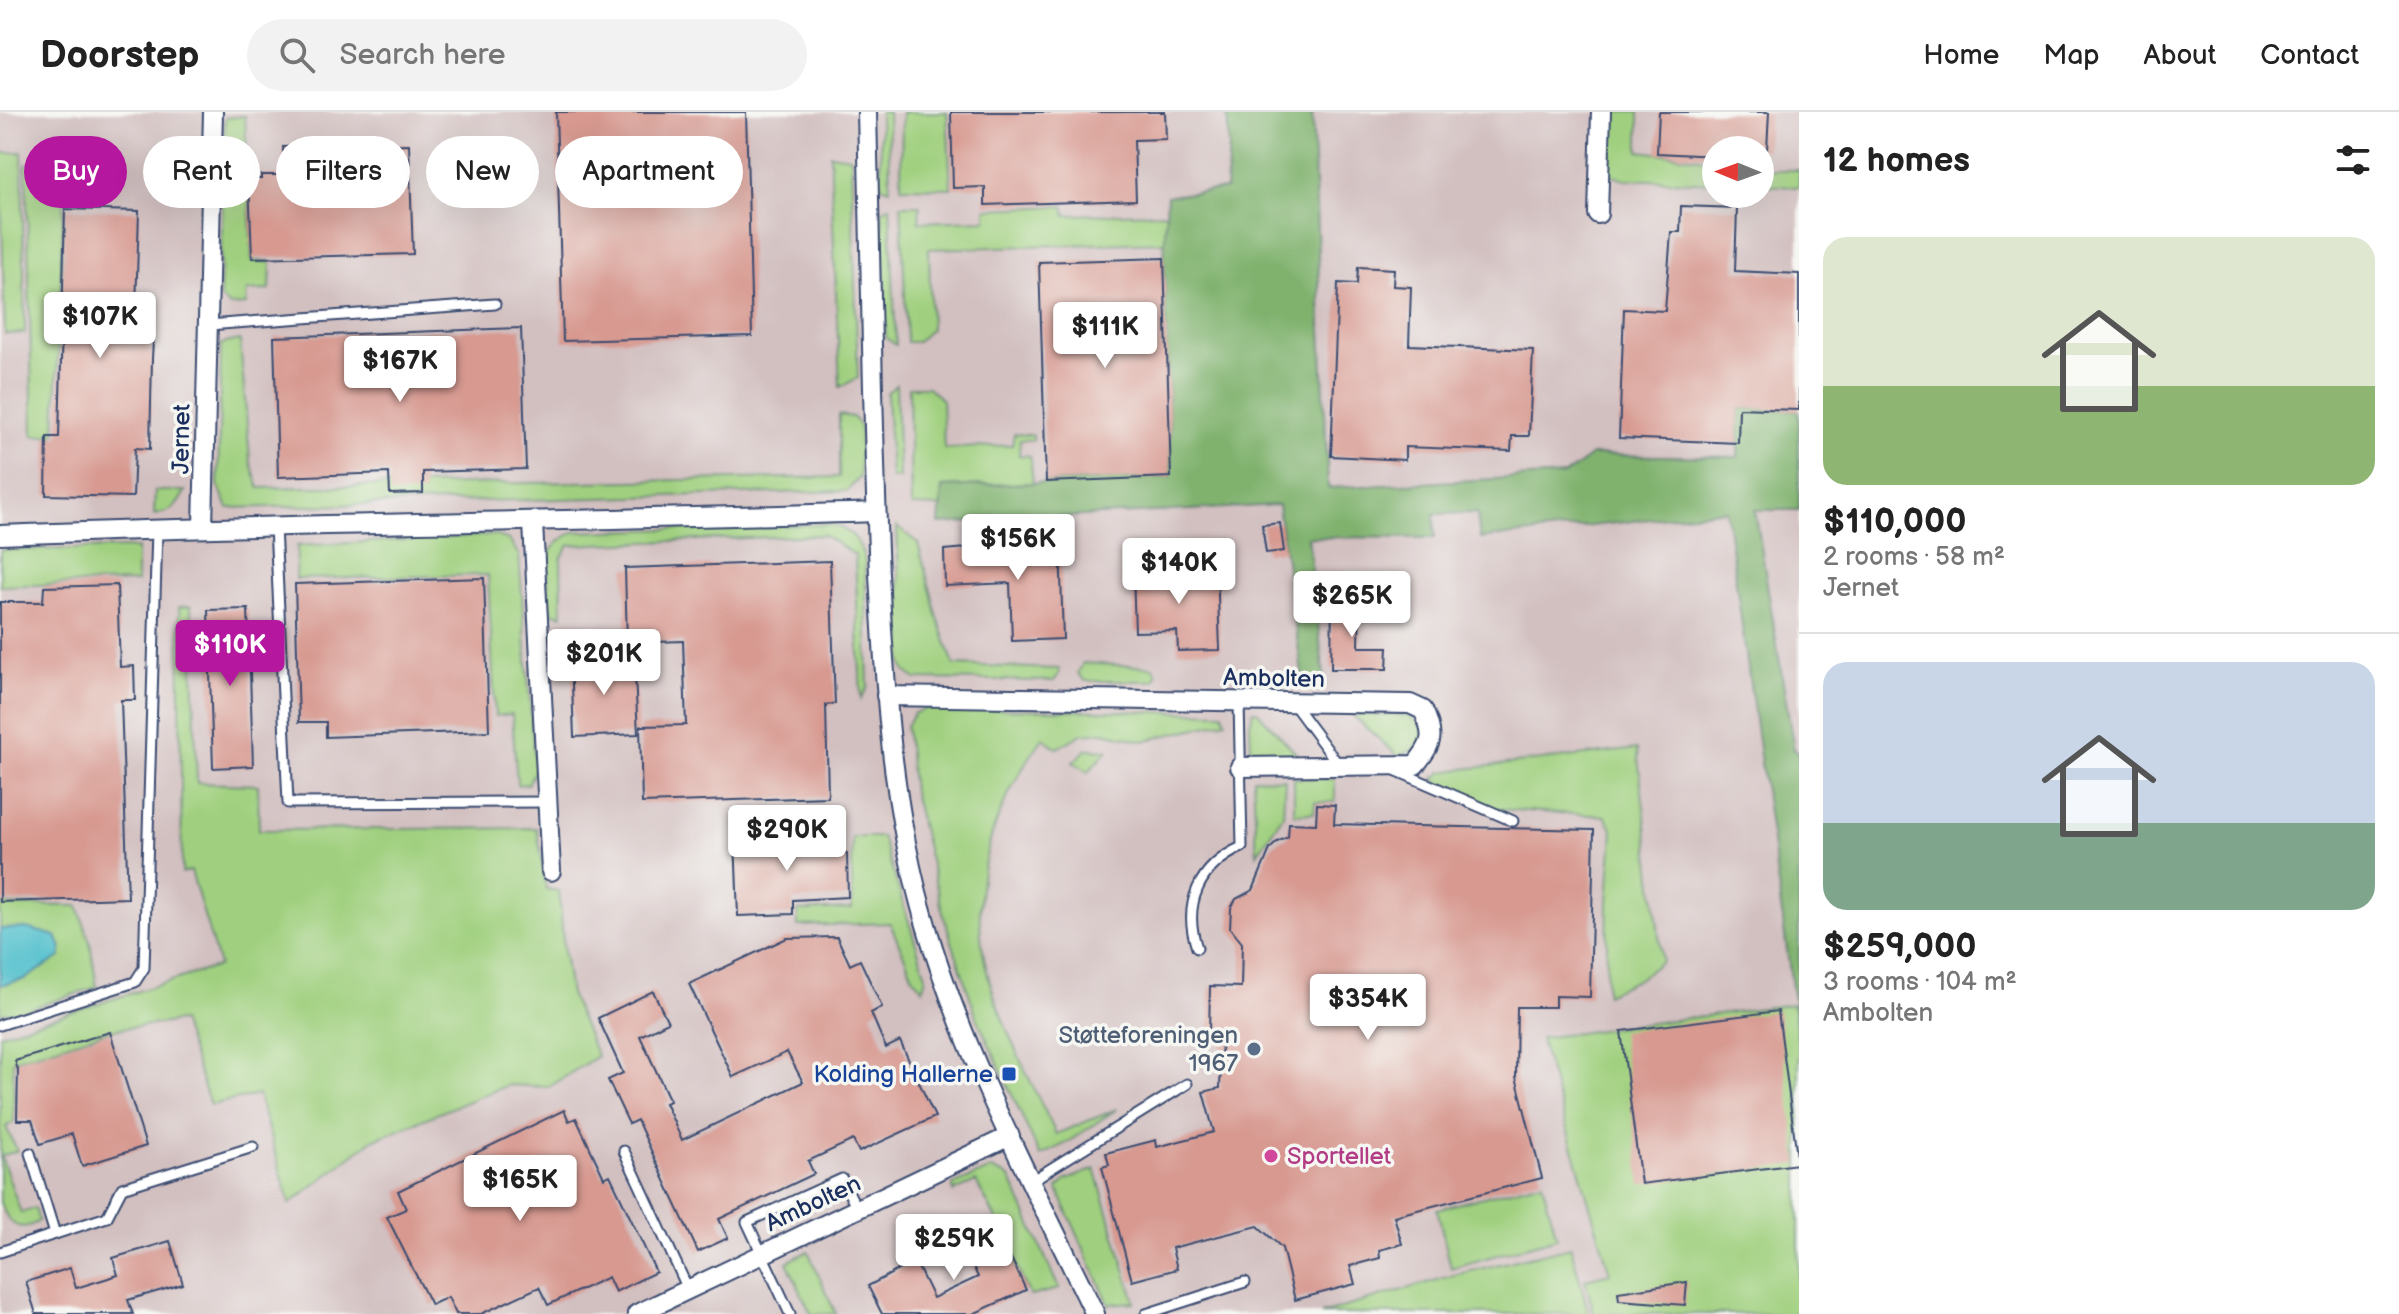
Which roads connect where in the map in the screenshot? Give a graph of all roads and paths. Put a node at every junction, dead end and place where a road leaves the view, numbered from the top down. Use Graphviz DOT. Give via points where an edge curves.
graph roads {
  1 [pos="213,112"];
  2 [pos="867,112"];
  3 [pos="1601,112"];
  4 [pos="1598,214"];
  5 [pos="495,304"];
  6 [pos="208,325"];
  7 [pos="876,512"];
  8 [pos="533,523"];
  9 [pos="275,526"];
  10 [pos="203,527"];
  11 [pos="157,528"];
  12 [pos="0,535"];
  13 [pos="886,696"];
  14 [pos="1239,701"];
  15 [pos="1292,702"];
  16 [pos="1240,767"];
  17 [pos="1340,767"];
  18 [pos="1389,767"];
  19 [pos="548,802"];
  20 [pos="1513,821"];
  21 [pos="551,871"];
  22 [pos="1197,948"];
  23 [pos="0,1025"];
  24 [pos="1187,1084"];
  25 [pos="1010,1136"];
  26 [pos="253,1147"];
  27 [pos="624,1151"];
  28 [pos="30,1153"];
  29 [pos="1031,1181"];
  30 [pos="857,1209"];
  31 [pos="50,1235"];
  32 [pos="0,1252"];
  33 [pos="763,1253"];
  34 [pos="1245,1282"];
  35 [pos="688,1289"];
  36 [pos="637,1314"];
  37 [pos="790,1314"];
  38 [pos="1095,1314"];
  39 [pos="1146,1314"];
  1 -- 6 [label="street, Jernet"];
  2 -- 7 [label="street"];
  3 -- 4 [label="street"];
  5 -- 6 [label="lane"];
  6 -- 10 [label="street, Jernet"];
  7 -- 8 [label="street"];
  7 -- 13 [label="street"];
  8 -- 9 [label="street"];
  8 -- 19 [label="street"];
  9 -- 10 [label="street"];
  9 -- 19 [label="lane" via="288,803"];
  10 -- 11 [label="street"];
  11 -- 12 [label="street"];
  11 -- 23 [label="lane" via="144,968 135,982"];
  13 -- 14 [label="street, Ambolten"];
  13 -- 25 [label="street" via="902,819 925,924 958,1018"];
  14 -- 15 [label="street, Ambolten"];
  14 -- 16 [label="lane"];
  15 -- 17 [label="lane"];
  15 -- 18 [label="street, Ambolten" via="1410,704 1423,710 1431,727 1429,749 1415,765"];
  16 -- 17 [label="street, Ambolten"];
  16 -- 22 [label="lane" via="1242,847 1216,862 1194,894 1191,921"];
  17 -- 18 [label="street, Ambolten"];
  18 -- 20 [label="lane"];
  19 -- 21 [label="street"];
  24 -- 29 [label="lane"];
  25 -- 29 [label="street"];
  25 -- 30 [label="street, Ambolten"];
  26 -- 31 [label="lane" via="122,1188 107,1217"];
  27 -- 35 [label="lane"];
  28 -- 31 [label="lane"];
  29 -- 38 [label="street"];
  30 -- 33 [label="street, Ambolten"];
  30 -- 33 [label="lane" via="842,1179 747,1222"];
  31 -- 32 [label="lane"];
  33 -- 35 [label="street, Ambolten"];
  33 -- 37 [label="lane"];
  34 -- 39 [label="lane"];
  35 -- 36 [label="street, Ambolten"];
}
